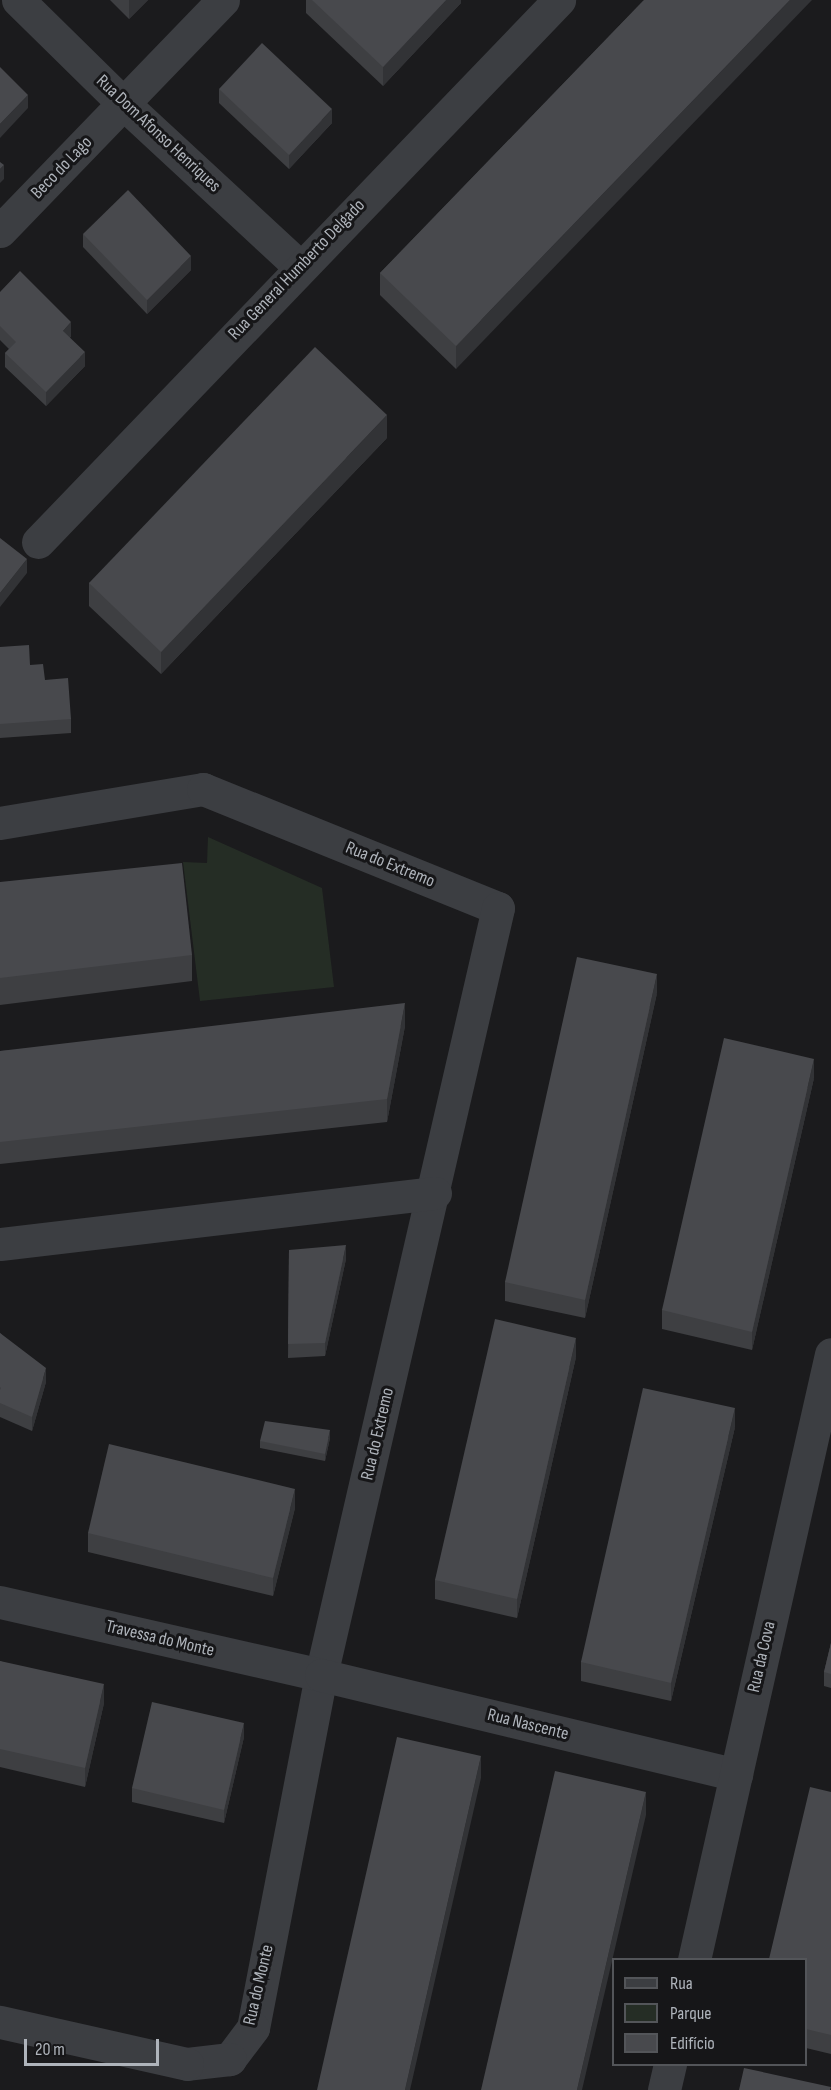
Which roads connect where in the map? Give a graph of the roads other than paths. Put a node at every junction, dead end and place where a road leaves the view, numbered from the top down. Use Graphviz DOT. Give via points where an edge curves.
graph roads {
  1 [pos="18,0"];
  2 [pos="223,0"];
  3 [pos="559,0"];
  4 [pos="124,104"];
  5 [pos="0,231"];
  6 [pos="300,267"];
  7 [pos="38,543"];
  8 [pos="0,823"];
  9 [pos="435,1193"];
  10 [pos="0,1244"];
  11 [pos="831,1354"];
  12 [pos="0,1602"];
  13 [pos="321,1675"];
  14 [pos="736,1775"];
  15 [pos="694,1958"];
  16 [pos="0,2022"];
  17 [pos="670,2066"];
  18 [pos="664,2090"];
  1 -- 4 [label="street, Rua Dom Afonso Henriques"];
  2 -- 4 [label="street, Beco do Lago"];
  3 -- 6 [label="street, Rua General Humberto Delgado"];
  4 -- 5 [label="street, Beco do Lago"];
  4 -- 6 [label="street, Rua Dom Afonso Henriques"];
  6 -- 7 [label="street, Rua General Humberto Delgado"];
  8 -- 9 [label="street, Rua do Extremo" via="203,789 498,908"];
  9 -- 10 [label="street"];
  9 -- 13 [label="street, Rua do Extremo"];
  11 -- 14 [label="street, Rua da Cova"];
  12 -- 13 [label="street, Travessa do Monte"];
  13 -- 14 [label="street, Rua Nascente"];
  13 -- 16 [label="street, Rua do Monte" via="253,2028 230,2059 187,2064"];
  14 -- 15 [label="street, Rua da Cova"];
  17 -- 18 [label="street"];
}
